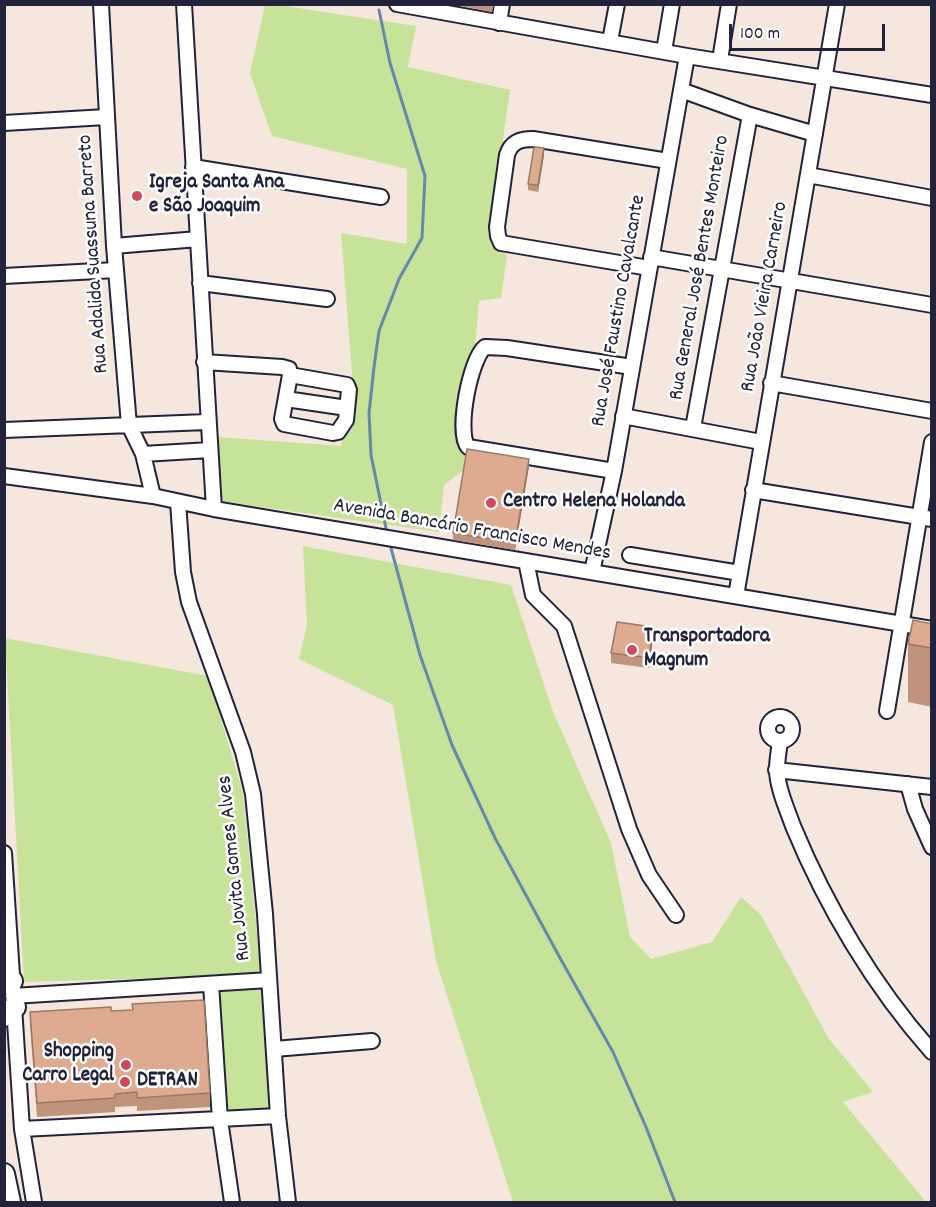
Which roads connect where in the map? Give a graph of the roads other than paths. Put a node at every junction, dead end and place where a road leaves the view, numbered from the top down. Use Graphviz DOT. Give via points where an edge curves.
graph roads {
  1 [pos="100,4"];
  2 [pos="184,4"];
  3 [pos="502,4"];
  4 [pos="617,4"];
  5 [pos="672,4"];
  6 [pos="837,4"];
  7 [pos="398,5"];
  8 [pos="726,5"];
  9 [pos="499,23"];
  10 [pos="610,41"];
  11 [pos="665,45"];
  12 [pos="687,56"];
  13 [pos="720,60"];
  14 [pos="824,78"];
  15 [pos="681,90"];
  16 [pos="932,95"];
  17 [pos="750,115"];
  18 [pos="106,117"];
  19 [pos="4,123"];
  20 [pos="815,135"];
  21 [pos="668,161"];
  22 [pos="193,167"];
  23 [pos="808,175"];
  24 [pos="381,197"];
  25 [pos="932,198"];
  26 [pos="198,239"];
  27 [pos="114,246"];
  28 [pos="650,263"];
  29 [pos="721,269"];
  30 [pos="116,270"];
  31 [pos="4,276"];
  32 [pos="791,281"];
  33 [pos="200,283"];
  34 [pos="327,299"];
  35 [pos="932,305"];
  36 [pos="204,362"];
  37 [pos="632,367"];
  38 [pos="290,375"];
  39 [pos="771,382"];
  40 [pos="286,399"];
  41 [pos="347,408"];
  42 [pos="932,411"];
  43 [pos="623,416"];
  44 [pos="207,422"];
  45 [pos="129,425"];
  46 [pos="693,428"];
  47 [pos="4,430"];
  48 [pos="761,442"];
  49 [pos="932,442"];
  50 [pos="210,450"];
  51 [pos="143,454"];
  52 [pos="614,471"];
  53 [pos="4,476"];
  54 [pos="753,490"];
  55 [pos="153,496"];
  56 [pos="178,502"];
  57 [pos="214,509"];
  58 [pos="925,518"];
  59 [pos="630,555"];
  60 [pos="526,561"];
  61 [pos="592,572"];
  62 [pos="740,573"];
  63 [pos="736,596"];
  64 [pos="900,624"];
  65 [pos="932,629"];
  66 [pos="887,711"];
  67 [pos="780,741"];
  68 [pos="777,770"];
  69 [pos="908,784"];
  70 [pos="932,788"];
  71 [pos="932,847"];
  72 [pos="4,853"];
  73 [pos="676,915"];
  74 [pos="269,980"];
  75 [pos="211,984"];
  76 [pos="10,994"];
  77 [pos="372,1041"];
  78 [pos="274,1049"];
  79 [pos="932,1052"];
  80 [pos="278,1116"];
  81 [pos="220,1120"];
  82 [pos="22,1129"];
  83 [pos="4,1174"];
  84 [pos="10,1203"];
  85 [pos="34,1203"];
  86 [pos="232,1203"];
  87 [pos="288,1203"];
  1 -- 18 [label="street, Rua Adalida Suassuna Barreto"];
  2 -- 22 [label="street"];
  3 -- 9 [label="street"];
  4 -- 10 [label="street"];
  5 -- 11 [label="street"];
  6 -- 14 [label="street, Rua João Vieira Carneiro"];
  7 -- 9 [label="street"];
  8 -- 13 [label="street"];
  9 -- 10 [label="street"];
  10 -- 11 [label="street"];
  11 -- 12 [label="street"];
  12 -- 13 [label="street"];
  12 -- 15 [label="street, Rua José Faustino Cavalcante"];
  13 -- 14 [label="street"];
  14 -- 16 [label="street"];
  14 -- 20 [label="street, Rua João Vieira Carneiro"];
  15 -- 17 [label="street"];
  15 -- 21 [label="street, Rua José Faustino Cavalcante"];
  17 -- 20 [label="street"];
  17 -- 29 [label="street, Rua General José Bentes Monteiro"];
  18 -- 19 [label="street"];
  18 -- 27 [label="street, Rua Adalida Suassuna Barreto"];
  20 -- 23 [label="street, Rua João Vieira Carneiro"];
  21 -- 28 [label="street, Rua José Faustino Cavalcante"];
  21 -- 28 [label="street" via="524,139 509,148 497,227 501,243"];
  22 -- 24 [label="street"];
  22 -- 26 [label="street"];
  23 -- 25 [label="street"];
  23 -- 32 [label="street, Rua João Vieira Carneiro"];
  26 -- 27 [label="street"];
  26 -- 33 [label="street"];
  27 -- 30 [label="street, Rua Adalida Suassuna Barreto"];
  28 -- 29 [label="street"];
  28 -- 37 [label="street, Rua José Faustino Cavalcante"];
  29 -- 32 [label="street"];
  29 -- 46 [label="street, Rua General José Bentes Monteiro"];
  30 -- 31 [label="street"];
  30 -- 45 [label="street, Rua Adalida Suassuna Barreto"];
  32 -- 35 [label="street"];
  32 -- 39 [label="street, Rua João Vieira Carneiro"];
  33 -- 34 [label="street"];
  33 -- 36 [label="street"];
  36 -- 38 [label="street" via="282,367 289,369"];
  36 -- 44 [label="street"];
  37 -- 43 [label="street, Rua José Faustino Cavalcante"];
  37 -- 52 [label="street" via="485,347 471,373 465,407 465,445"];
  38 -- 40 [label="street"];
  38 -- 41 [label="street" via="348,385"];
  39 -- 42 [label="street"];
  39 -- 48 [label="street, Rua João Vieira Carneiro"];
  40 -- 41 [label="street"];
  40 -- 41 [label="street" via="284,424 333,433 342,428"];
  43 -- 46 [label="street"];
  43 -- 52 [label="street, Rua José Faustino Cavalcante"];
  44 -- 45 [label="street"];
  44 -- 50 [label="street"];
  45 -- 47 [label="street"];
  45 -- 51 [label="street, Rua Adalida Suassuna Barreto"];
  46 -- 48 [label="street"];
  48 -- 54 [label="street, Rua João Vieira Carneiro"];
  49 -- 58 [label="street"];
  50 -- 51 [label="street"];
  50 -- 57 [label="street"];
  51 -- 55 [label="street, Rua Adalida Suassuna Barreto"];
  52 -- 61 [label="street, Rua José Faustino Cavalcante"];
  53 -- 55 [label="street, Avenida Bancário Francisco Mendes"];
  54 -- 58 [label="street"];
  54 -- 62 [label="street, Rua João Vieira Carneiro"];
  55 -- 56 [label="street, Avenida Bancário Francisco Mendes"];
  56 -- 57 [label="street, Avenida Bancário Francisco Mendes"];
  56 -- 74 [label="street, Rua Jovita Gomes Alves" via="189,602 243,752 253,794"];
  57 -- 60 [label="street, Avenida Bancário Francisco Mendes"];
  58 -- 64 [label="street"];
  59 -- 62 [label="street"];
  60 -- 61 [label="street, Avenida Bancário Francisco Mendes"];
  60 -- 73 [label="street" via="533,596 564,626 629,829 649,875"];
  61 -- 63 [label="street, Avenida Bancário Francisco Mendes"];
  62 -- 63 [label="street, Rua João Vieira Carneiro"];
  63 -- 64 [label="street, Avenida Bancário Francisco Mendes"];
  64 -- 65 [label="street, Avenida Bancário Francisco Mendes"];
  64 -- 66 [label="street"];
  67 -- 68 [label="street"];
  68 -- 69 [label="street"];
  68 -- 79 [label="street" via="786,807 807,859 837,917 874,975"];
  69 -- 70 [label="street"];
  69 -- 71 [label="street"];
  72 -- 76 [label="street"];
  74 -- 75 [label="street"];
  74 -- 78 [label="street, Rua Jovita Gomes Alves"];
  75 -- 76 [label="street"];
  75 -- 81 [label="street, Rua Jovita Gomes Alves"];
  76 -- 82 [label="street"];
  77 -- 78 [label="street"];
  78 -- 80 [label="street, Rua Jovita Gomes Alves"];
  80 -- 81 [label="street"];
  80 -- 87 [label="street, Rua Jovita Gomes Alves"];
  81 -- 82 [label="street"];
  81 -- 86 [label="street, Rua Jovita Gomes Alves"];
  82 -- 85 [label="street"];
  83 -- 84 [label="highway"];
}
